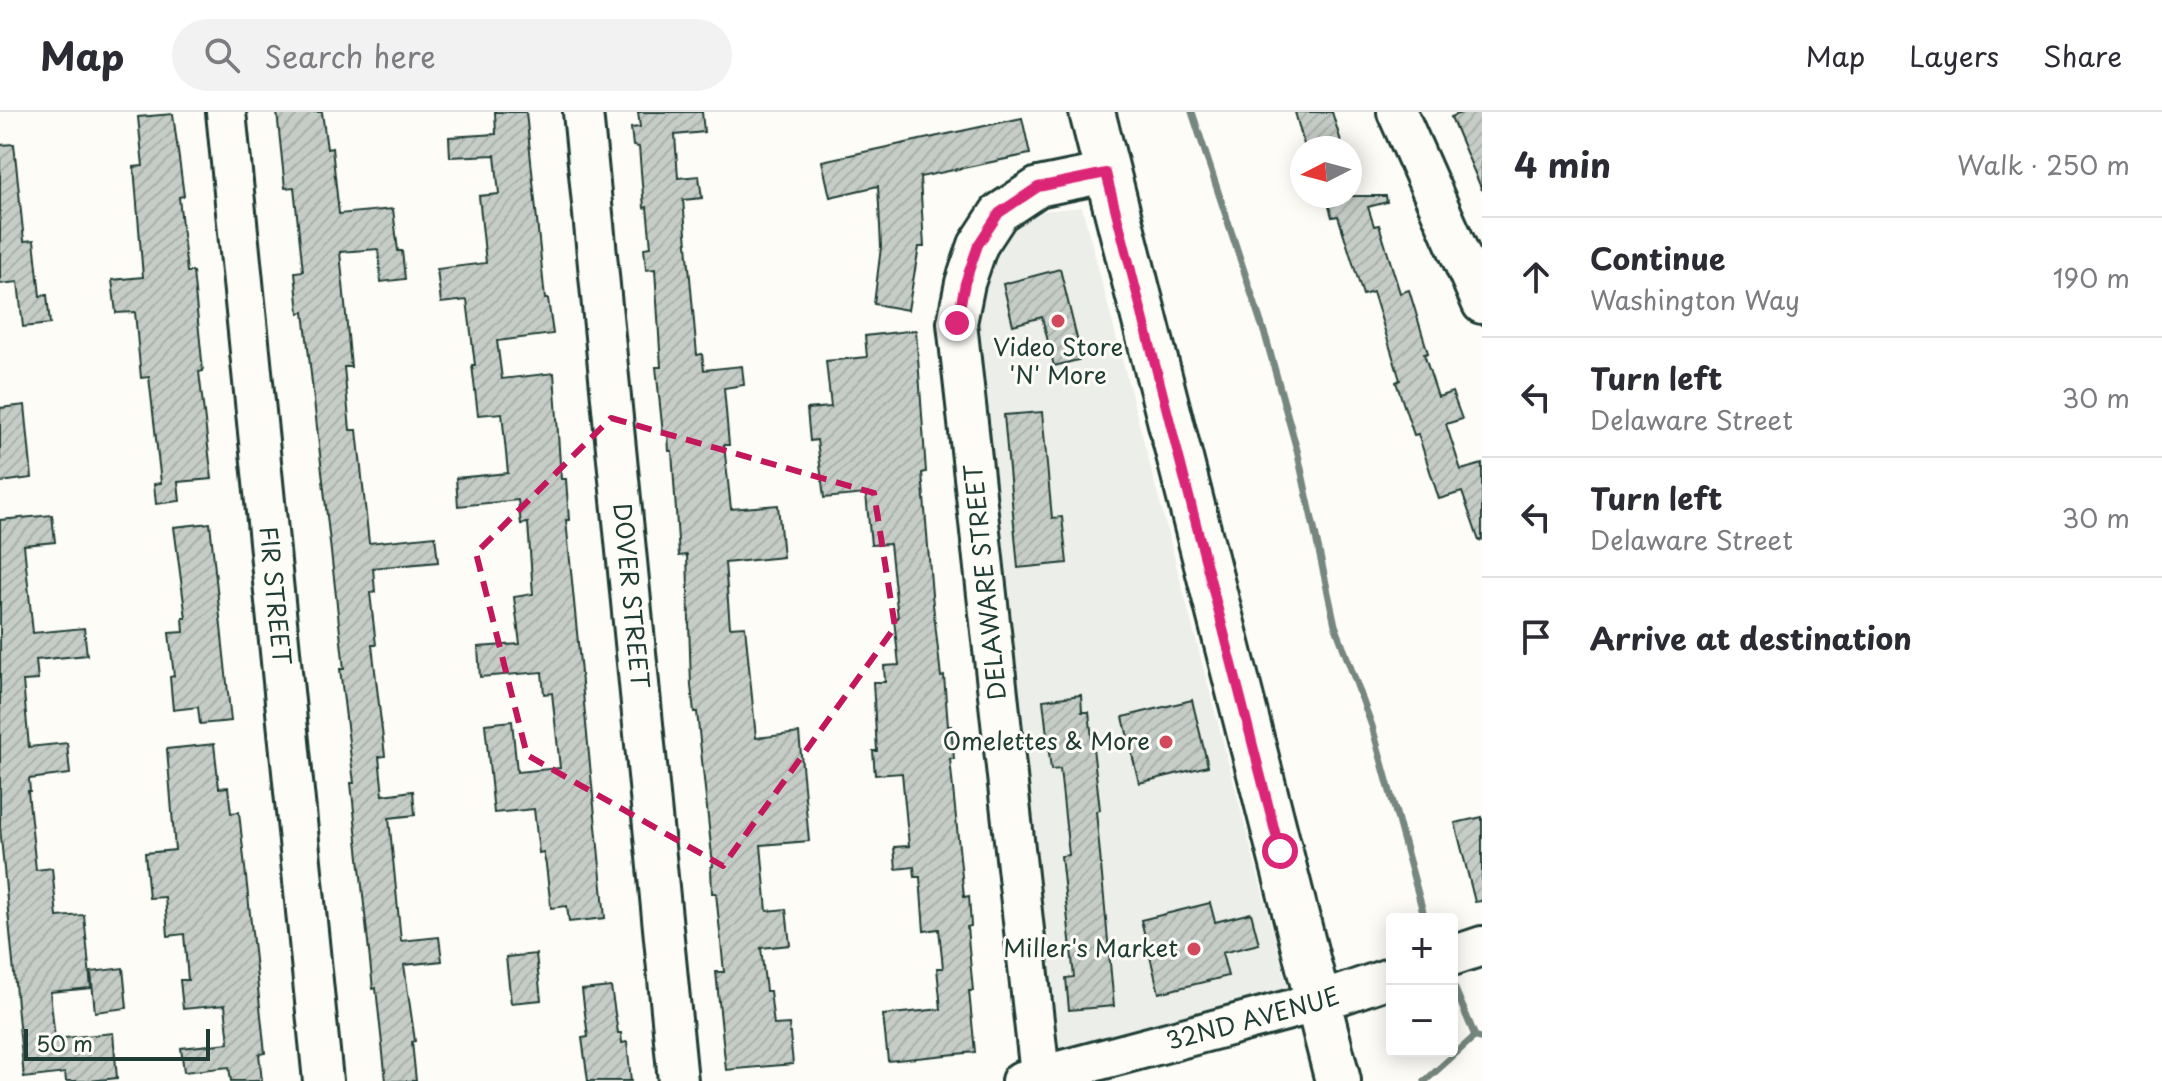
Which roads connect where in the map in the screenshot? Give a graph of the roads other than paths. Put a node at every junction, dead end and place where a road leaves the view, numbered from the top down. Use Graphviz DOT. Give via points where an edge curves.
graph roads {
  1 [pos="226,112"];
  2 [pos="583,112"];
  3 [pos="1092,112"];
  4 [pos="1397,112"];
  5 [pos="1106,173"];
  6 [pos="1482,304"];
  7 [pos="1482,946"];
  8 [pos="1458,954"];
  9 [pos="1386,979"];
  10 [pos="1319,1002"];
  11 [pos="1030,1078"];
  12 [pos="323,1081"];
  13 [pos="678,1081"];
  14 [pos="1338,1081"];
  1 -- 12 [label="street, FIR STREET"];
  2 -- 13 [label="street, DOVER STREET"];
  3 -- 5 [label="main road"];
  4 -- 6 [label="street"];
  5 -- 10 [label="main road"];
  5 -- 11 [label="street, DELAWARE STREET" via="1038,187 999,213 978,245 957,323"];
  7 -- 8 [label="street"];
  9 -- 10 [label="street, 32ND AVENUE"];
  10 -- 11 [label="street, 32ND AVENUE"];
  10 -- 14 [label="main road"];
}
